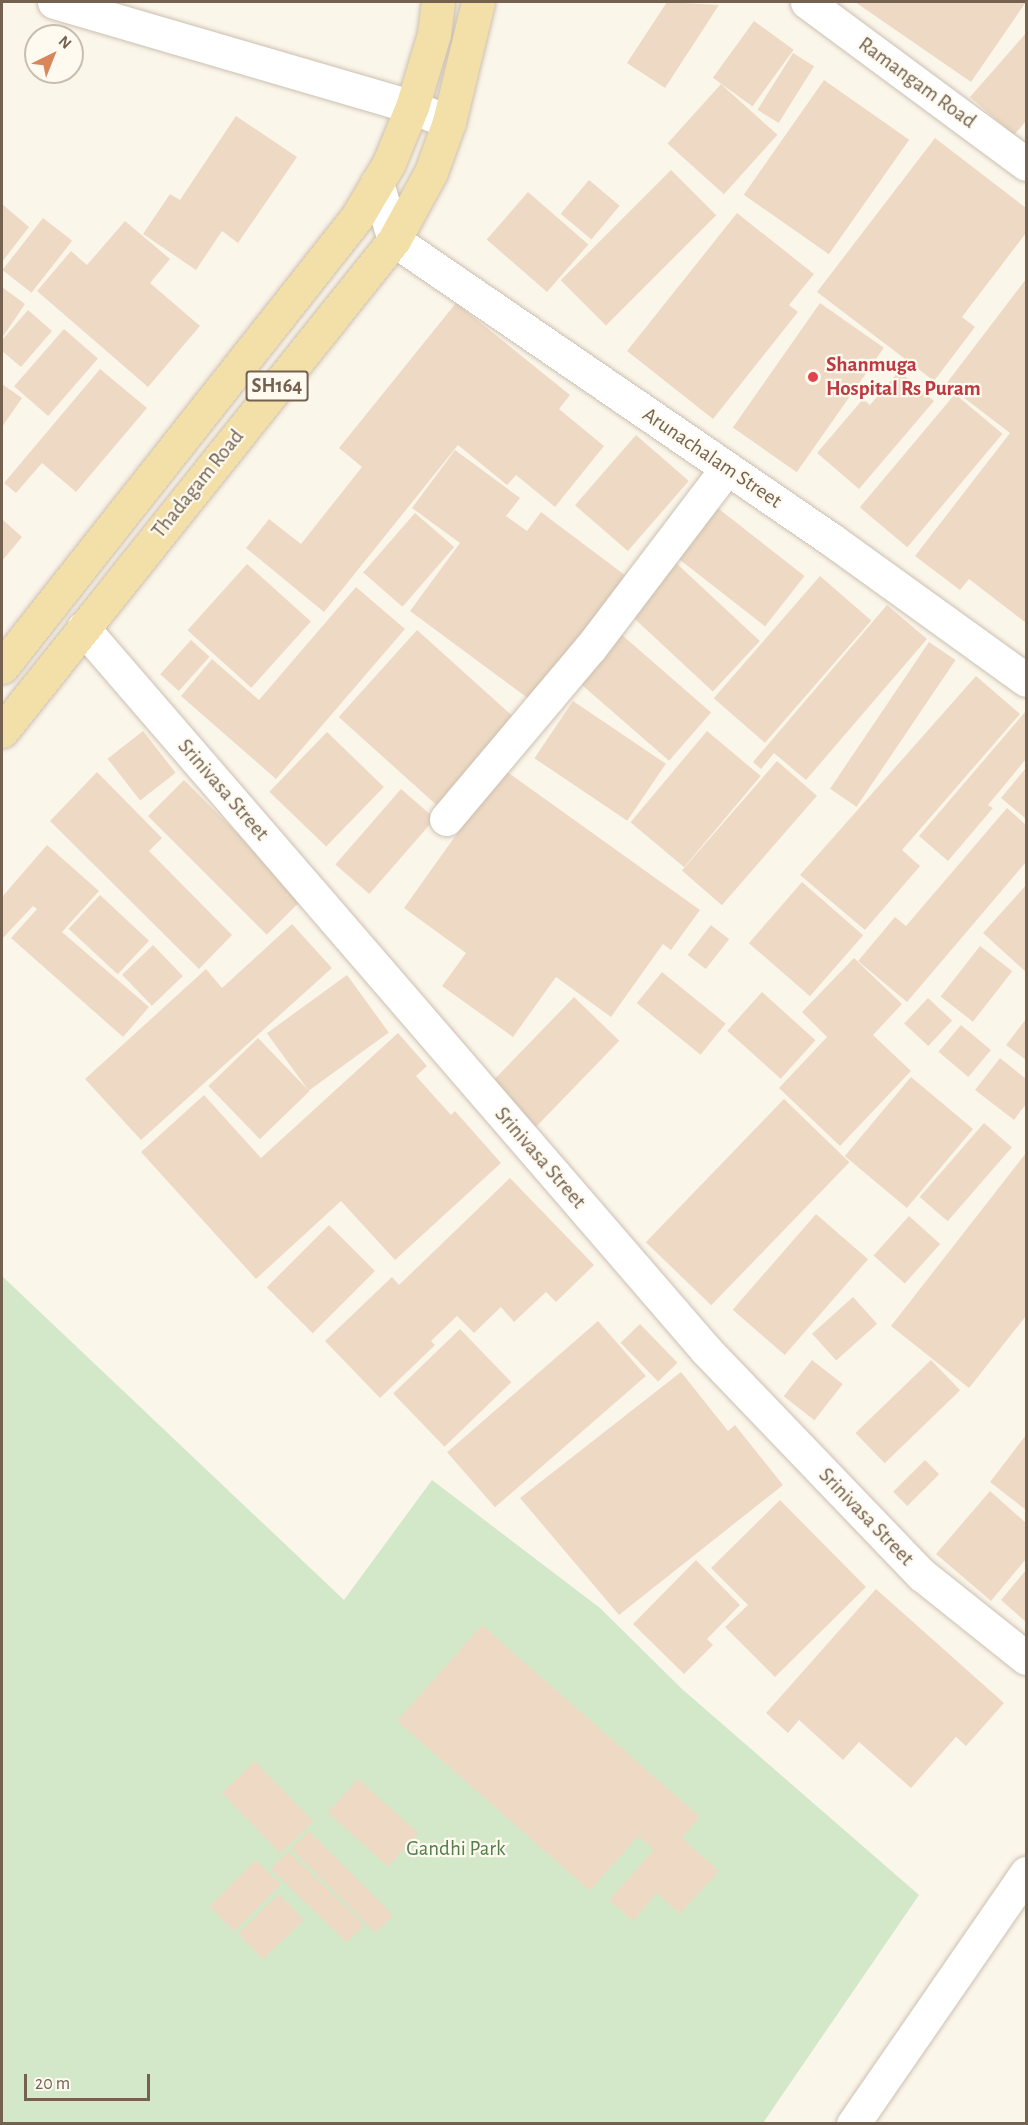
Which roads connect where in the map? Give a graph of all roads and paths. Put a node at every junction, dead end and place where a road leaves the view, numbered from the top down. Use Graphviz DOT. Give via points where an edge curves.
graph roads {
  1 [pos="54,2"];
  2 [pos="438,2"];
  3 [pos="478,2"];
  4 [pos="807,2"];
  5 [pos="412,107"];
  6 [pos="449,122"];
  7 [pos="1026,164"];
  8 [pos="377,183"];
  9 [pos="394,240"];
  10 [pos="726,469"];
  11 [pos="83,628"];
  12 [pos="2,667"];
  13 [pos="1026,680"];
  14 [pos="2,731"];
  15 [pos="446,819"];
  16 [pos="1026,1658"];
  17 [pos="1026,1873"];
  18 [pos="853,2124"];
  1 -- 5 [label="street"];
  2 -- 5 [label="main road, Thadagam Road / SH164" via="434,34"];
  3 -- 6 [label="main road, Thadagam Road / SH164"];
  4 -- 7 [label="street, Ramangam Road"];
  5 -- 6 [label="street"];
  5 -- 8 [label="main road, Thadagam Road / SH164"];
  6 -- 9 [label="main road, Thadagam Road / SH164" via="431,172"];
  8 -- 9 [label="street"];
  8 -- 12 [label="main road, Thadagam Road / SH164" via="357,217 221,393"];
  9 -- 10 [label="street, Arunachalam Street"];
  9 -- 11 [label="main road, Thadagam Road / SH164"];
  10 -- 13 [label="street, Arunachalam Street"];
  10 -- 15 [label="street" via="591,647"];
  11 -- 14 [label="main road, Thadagam Road / SH164"];
  11 -- 16 [label="street, Srinivasa Street" via="706,1350 922,1575"];
  17 -- 18 [label="street"];
}
